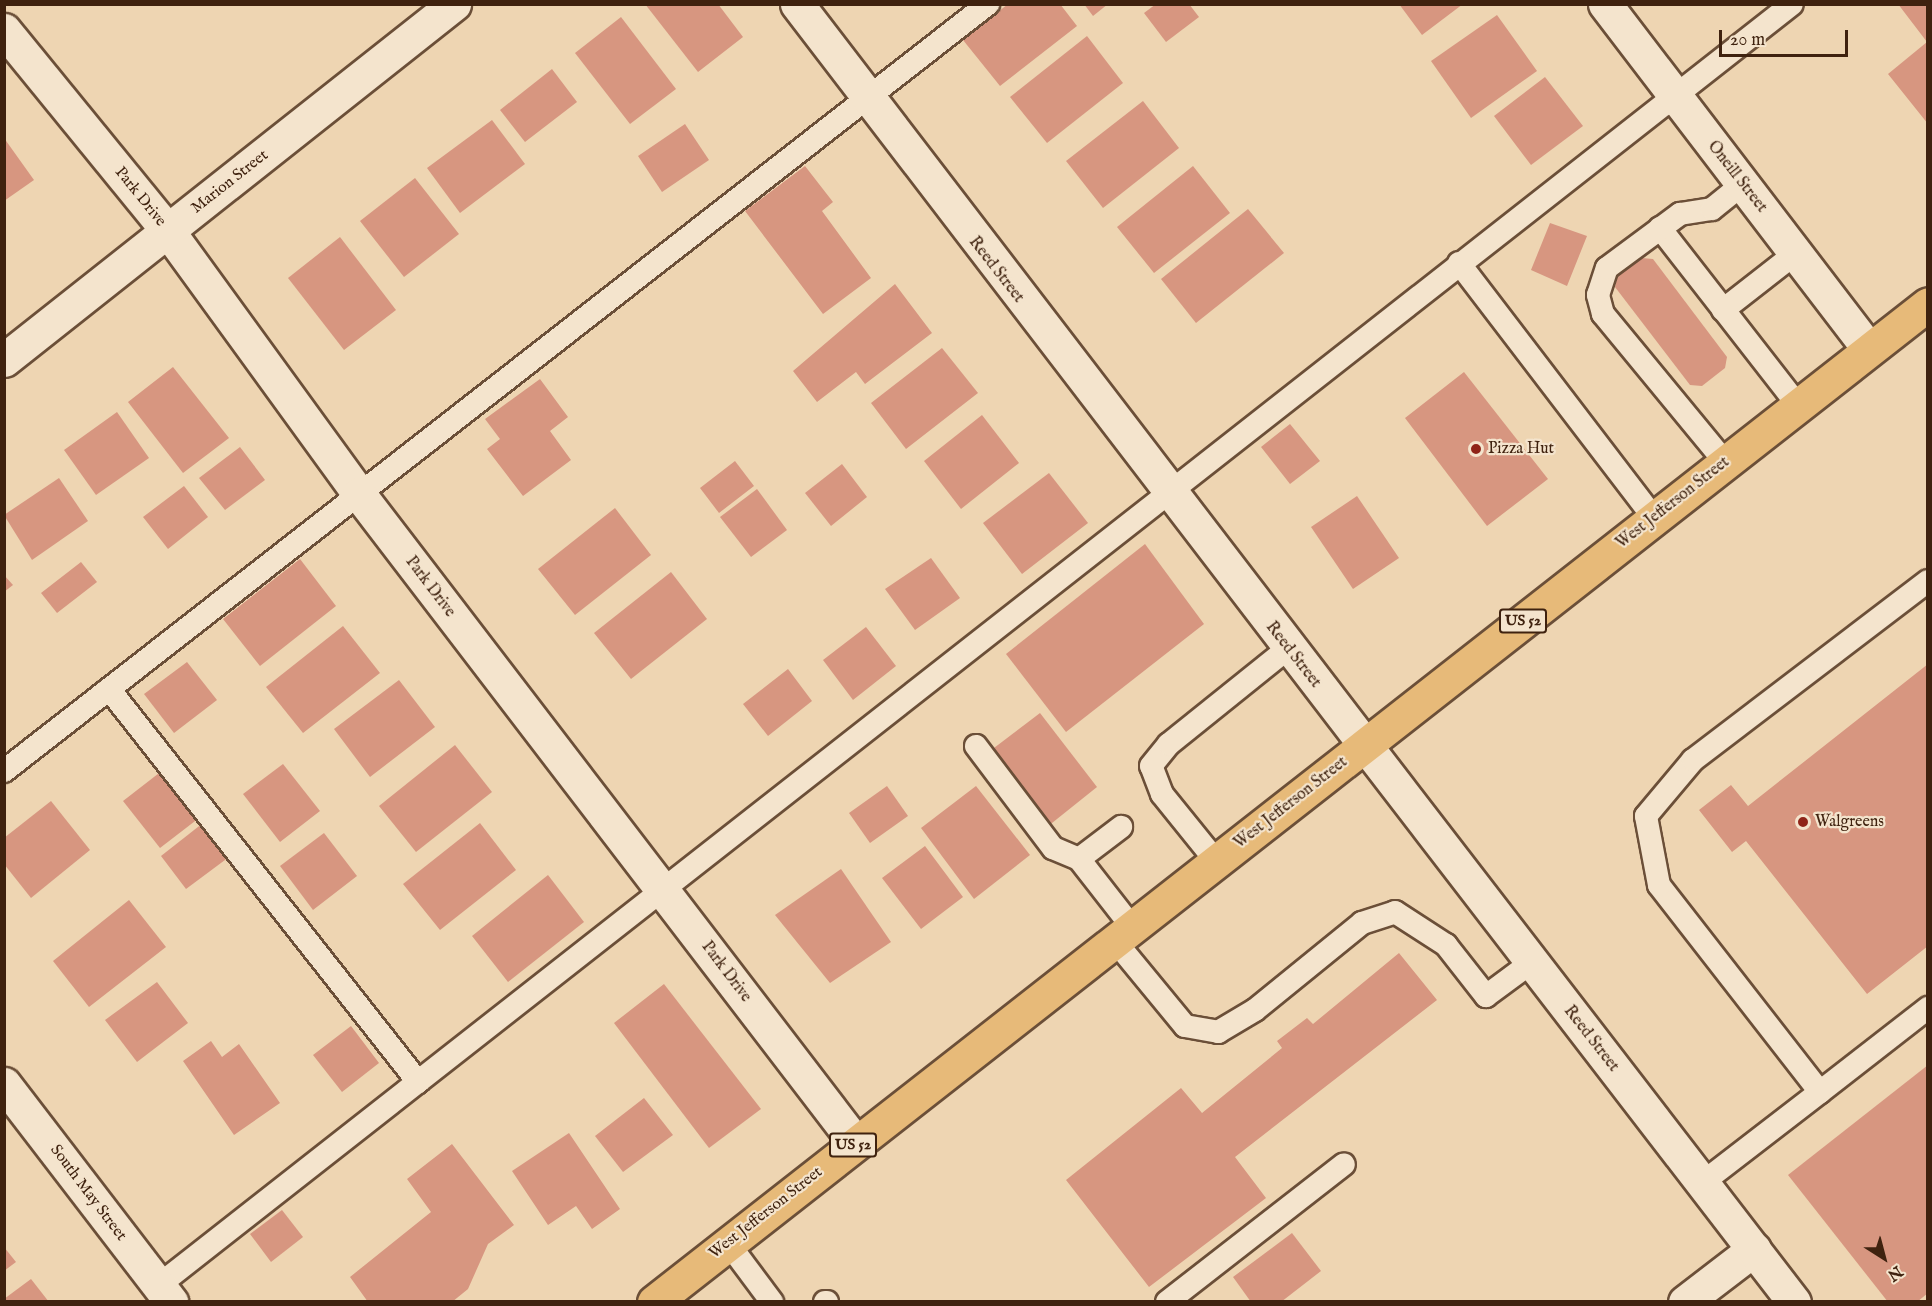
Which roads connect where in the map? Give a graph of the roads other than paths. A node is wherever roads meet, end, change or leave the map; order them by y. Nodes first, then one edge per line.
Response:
1 (454, 4) edge
2 (797, 4) edge
3 (988, 4) edge
4 (1605, 4) edge
5 (1792, 4) edge
6 (4, 30) edge
7 (1676, 96) junction
8 (866, 100) junction
9 (1743, 184) junction
10 (1660, 228) junction
11 (168, 231) junction
12 (1796, 253) junction
13 (1459, 263) junction
14 (1928, 304) edge
15 (1724, 310) junction
16 (1869, 349) junction
17 (4, 360) edge
18 (1798, 405) junction
19 (1725, 462) junction
20 (1166, 491) junction
21 (358, 494) junction
22 (1654, 518) junction
23 (1928, 581) edge
24 (1287, 649) junction
25 (109, 689) junction
26 (1365, 745) junction
27 (976, 746) dead end
28 (4, 771) edge
29 (1121, 827) dead end
30 (1079, 859) junction
31 (1216, 861) junction
32 (663, 890) junction
33 (1124, 934) junction
34 (1532, 962) junction
35 (1928, 1008) edge
36 (418, 1082) junction
37 (4, 1084) edge
38 (1820, 1092) junction
39 (856, 1143) junction
40 (1344, 1164) dead end
41 (1702, 1183) junction
42 (728, 1243) junction
43 (1754, 1249) junction
44 (165, 1293) edge
45 (654, 1302) edge
46 (772, 1302) edge
47 (1167, 1302) edge
48 (1685, 1302) edge
49 (1794, 1302) edge

1 - 11 street, Marion Street
2 - 8 street, Reed Street
3 - 8 lane
4 - 7 street, Oneill Street
5 - 7 lane
6 - 11 street, Park Drive
7 - 9 street, Oneill Street
7 - 13 lane
8 - 20 street, Reed Street
8 - 21 lane
9 - 10 lane
9 - 12 street, Oneill Street
10 - 15 lane
10 - 19 lane
11 - 17 street, Marion Street
11 - 21 street, Park Drive
12 - 15 lane
12 - 16 street, Oneill Street
13 - 20 lane
13 - 22 lane
14 - 16 main road, West Jefferson Street / US 52
15 - 18 lane
16 - 18 main road, West Jefferson Street / US 52
18 - 19 main road, West Jefferson Street / US 52
19 - 22 main road, West Jefferson Street / US 52
20 - 24 street, Reed Street
20 - 32 lane
21 - 25 lane
21 - 32 street, Park Drive
22 - 26 main road, West Jefferson Street / US 52
23 - 38 lane
24 - 26 street, Reed Street
24 - 31 lane
25 - 28 lane
25 - 36 lane
26 - 31 main road, West Jefferson Street / US 52
26 - 34 street, Reed Street
27 - 30 lane
29 - 30 lane
30 - 33 lane
31 - 33 main road, West Jefferson Street / US 52
32 - 36 lane
32 - 39 street, Park Drive
33 - 34 lane
33 - 39 main road, West Jefferson Street / US 52
34 - 41 street, Reed Street
35 - 38 lane
36 - 44 lane
37 - 44 street, South May Street
38 - 41 lane
39 - 42 main road, West Jefferson Street / US 52
40 - 47 lane
41 - 43 street, Reed Street
42 - 45 main road, West Jefferson Street / US 52
42 - 46 lane
43 - 48 street
43 - 49 street, Reed Street

